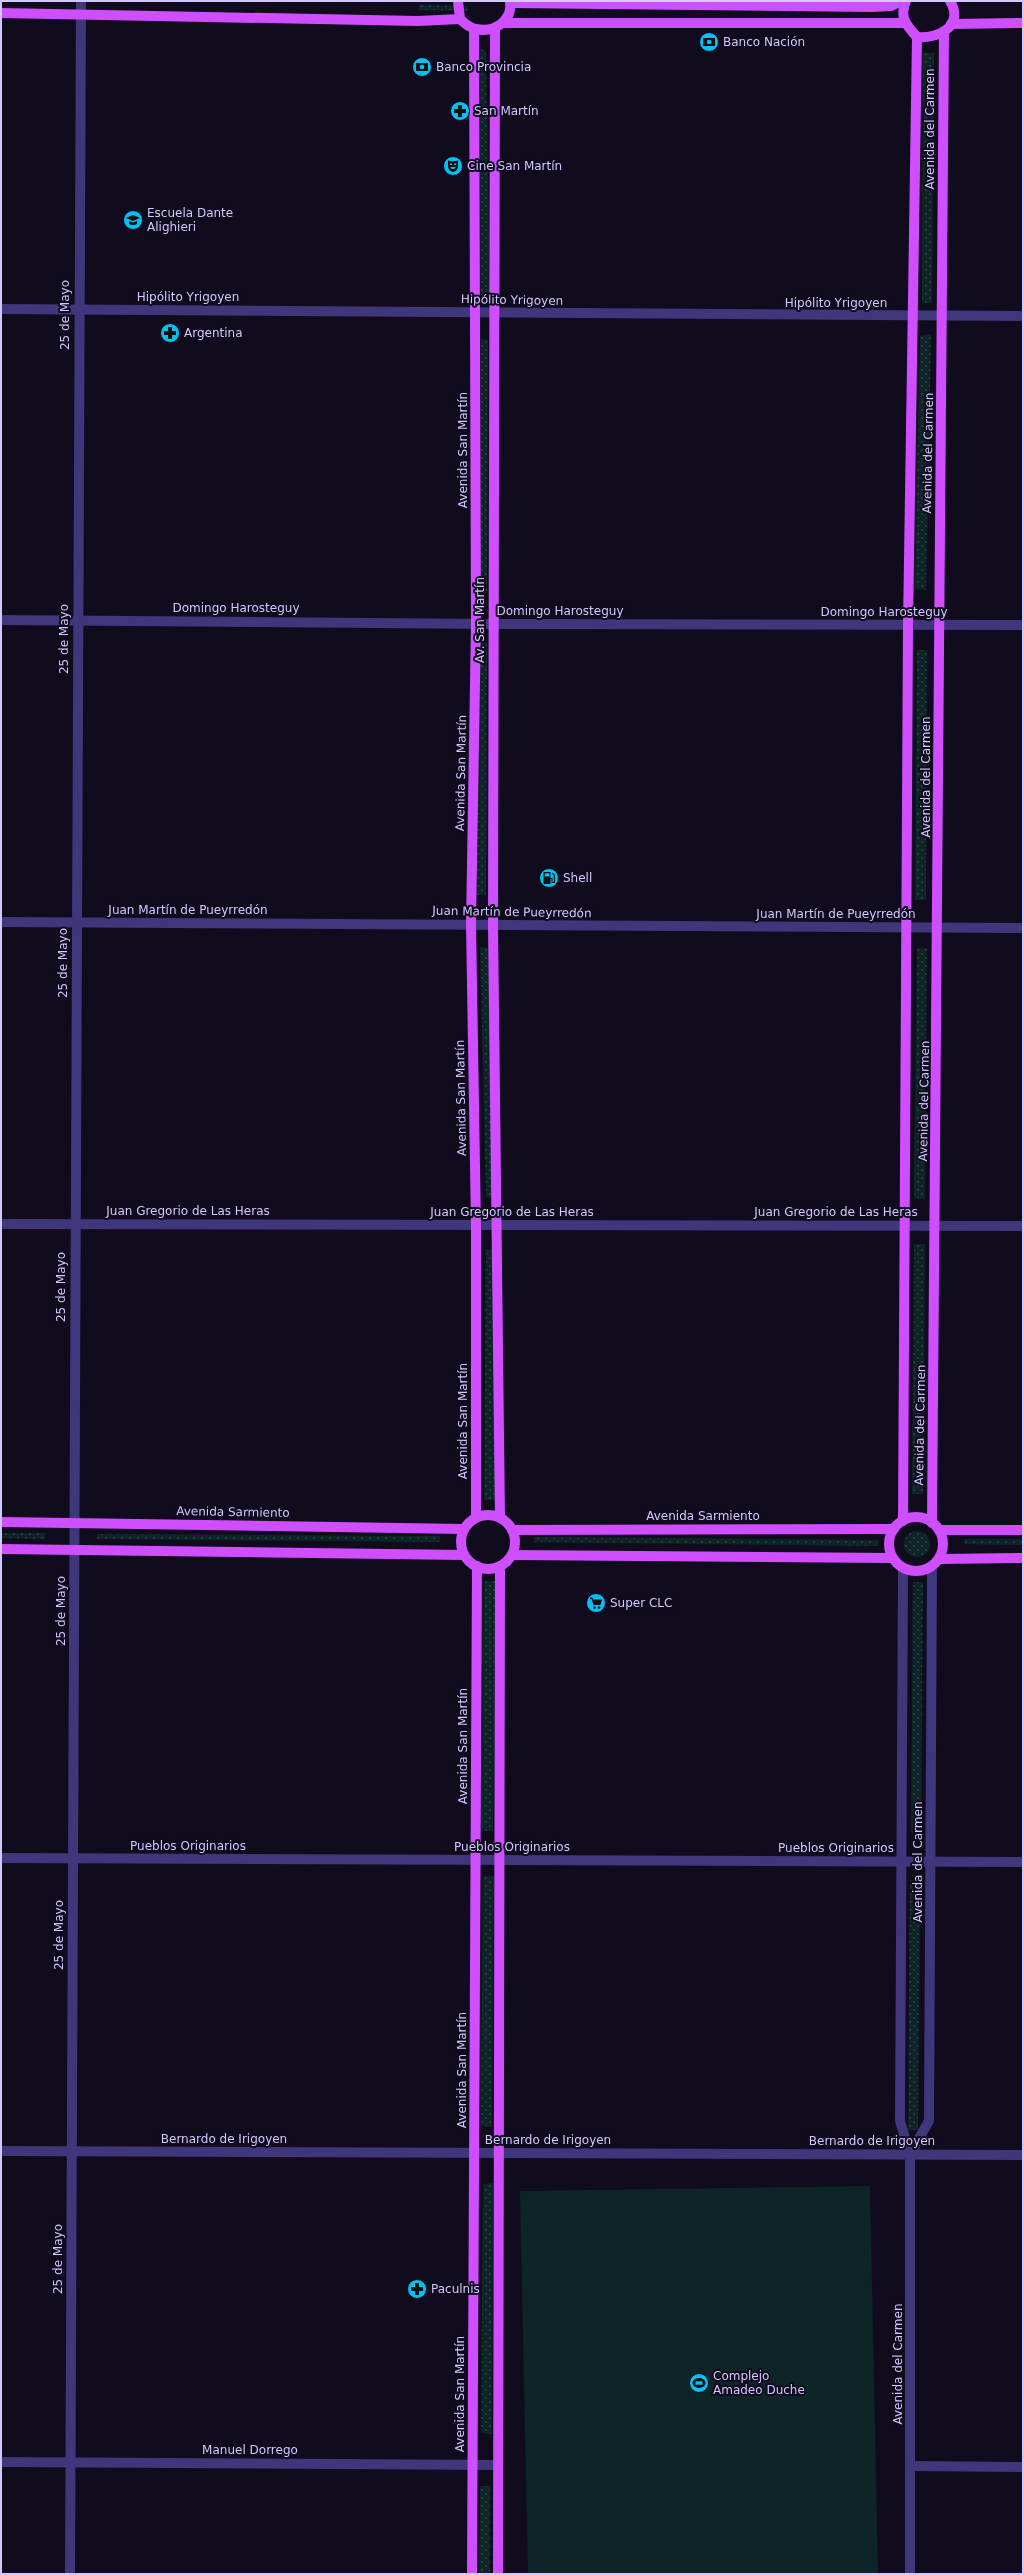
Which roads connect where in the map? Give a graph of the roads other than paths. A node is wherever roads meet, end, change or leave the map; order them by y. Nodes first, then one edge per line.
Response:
1 (81, 1) edge
2 (458, 1) edge
3 (902, 1) edge
4 (906, 1) edge
5 (950, 1) edge
6 (510, 2) edge
7 (1, 12) edge
8 (80, 13) junction
9 (460, 19) junction
10 (1023, 22) edge
11 (904, 23) junction
12 (499, 26) junction
13 (948, 28) junction
14 (474, 29) junction
15 (917, 37) junction
16 (1, 309) edge
17 (78, 309) junction
18 (476, 313) junction
19 (494, 314) junction
20 (1023, 316) edge
21 (913, 317) junction
22 (942, 317) junction
23 (1, 620) edge
24 (77, 620) junction
25 (476, 622) junction
26 (492, 624) junction
27 (908, 625) junction
28 (939, 625) junction
29 (1023, 625) edge
30 (1, 922) edge
31 (76, 923) junction
32 (471, 924) junction
33 (493, 926) junction
34 (907, 928) junction
35 (939, 928) junction
36 (1023, 928) edge
37 (1, 1224) edge
38 (74, 1224) junction
39 (498, 1225) junction
40 (905, 1225) junction
41 (936, 1225) junction
42 (476, 1226) junction
43 (1023, 1226) edge
44 (476, 1518) junction
45 (500, 1518) junction
46 (903, 1521) junction
47 (1, 1522) edge
48 (74, 1522) junction
49 (936, 1526) junction
50 (894, 1529) junction
51 (464, 1530) junction
52 (512, 1530) junction
53 (1023, 1530) edge
54 (1, 1549) edge
55 (74, 1549) junction
56 (464, 1555) junction
57 (512, 1555) junction
58 (893, 1558) junction
59 (1023, 1558) edge
60 (935, 1562) junction
61 (476, 1566) junction
62 (500, 1566) junction
63 (903, 1568) junction
64 (1, 1858) edge
65 (73, 1858) junction
66 (476, 1860) junction
67 (500, 1860) junction
68 (901, 1861) junction
69 (931, 1861) junction
70 (1023, 1862) edge
71 (1, 2151) edge
72 (71, 2151) junction
73 (474, 2152) junction
74 (499, 2152) junction
75 (910, 2154) junction
76 (1023, 2155) edge
77 (1, 2462) edge
78 (70, 2462) junction
79 (473, 2464) junction
80 (498, 2465) junction
81 (911, 2466) junction
82 (1023, 2467) edge
83 (70, 2574) edge
84 (472, 2574) edge
85 (498, 2574) edge
86 (910, 2574) edge

1 - 8 street, 25 de Mayo
2 - 9 main road
3 - 6 main road
4 - 11 main road
5 - 13 main road, Avenida del Carmen
6 - 12 main road
7 - 8 main road
8 - 9 main road
8 - 17 street, 25 de Mayo
9 - 14 main road
10 - 13 main road
11 - 12 main road
11 - 15 main road
12 - 14 main road
12 - 19 main road
13 - 15 main road
13 - 22 main road, Avenida del Carmen
14 - 18 main road, Avenida San Martín
15 - 21 main road, Avenida del Carmen
16 - 17 street, Hipólito Yrigoyen
17 - 18 street, Hipólito Yrigoyen
17 - 24 street, 25 de Mayo
18 - 19 street, Hipólito Yrigoyen
18 - 25 main road, Avenida San Martín
19 - 21 street, Hipólito Yrigoyen
19 - 26 main road, Av. San Martín
20 - 22 street, Hipólito Yrigoyen
21 - 22 street, Hipólito Yrigoyen
21 - 27 main road, Avenida del Carmen
22 - 28 main road, Avenida del Carmen
23 - 24 street, Domingo Harosteguy
24 - 25 street, Domingo Harosteguy
24 - 31 street, 25 de Mayo
25 - 26 street, Domingo Harosteguy
25 - 32 main road, Avenida San Martín
26 - 27 street, Domingo Harosteguy
26 - 33 main road, Av. San Martín
27 - 28 street, Domingo Harosteguy
27 - 34 main road, Avenida del Carmen
28 - 29 street, Domingo Harosteguy
28 - 35 main road, Avenida del Carmen
30 - 31 street, Juan Martín de Pueyrredón
31 - 32 street, Juan Martín de Pueyrredón
31 - 38 street, 25 de Mayo
32 - 33 street, Juan Martín de Pueyrredón
32 - 42 main road, Avenida San Martín
33 - 34 street, Juan Martín de Pueyrredón
33 - 39 main road
34 - 35 street, Juan Martín de Pueyrredón
34 - 40 main road, Avenida del Carmen
35 - 36 street, Juan Martín de Pueyrredón
35 - 41 main road, Avenida del Carmen
37 - 38 street, Juan Gregorio de Las Heras
38 - 42 street, Juan Gregorio de Las Heras
38 - 48 street, 25 de Mayo
39 - 40 street, Juan Gregorio de Las Heras
39 - 42 street, Juan Gregorio de Las Heras
39 - 45 main road
40 - 41 street, Juan Gregorio de Las Heras
40 - 46 main road, Avenida del Carmen
41 - 43 street, Juan Gregorio de Las Heras
41 - 49 main road, Avenida del Carmen
42 - 44 main road, Avenida San Martín
44 - 45 main road
44 - 51 main road
45 - 52 main road
46 - 49 main road
46 - 50 main road
47 - 48 main road, Avenida Sarmiento
48 - 51 main road, Avenida Sarmiento
48 - 55 street, 25 de Mayo
49 - 53 main road
49 - 60 main road
50 - 52 main road, Avenida Sarmiento
50 - 58 main road
51 - 56 main road
52 - 57 main road
54 - 55 main road
55 - 56 main road
55 - 65 street, 25 de Mayo
56 - 61 main road
57 - 58 main road
57 - 62 main road
58 - 63 main road
59 - 60 main road
60 - 63 main road
60 - 69 street, Avenida del Carmen
61 - 62 main road
61 - 66 main road, Avenida San Martín
62 - 67 main road
63 - 68 street, Avenida del Carmen
64 - 65 street, Pueblos Originarios
65 - 66 street, Pueblos Originarios
65 - 72 street, 25 de Mayo
66 - 67 street, Pueblos Originarios
66 - 73 main road, Avenida San Martín
67 - 68 street, Pueblos Originarios
67 - 74 main road
68 - 69 street, Pueblos Originarios
68 - 75 street, Avenida del Carmen
69 - 70 street, Pueblos Originarios
69 - 75 street, Avenida del Carmen
71 - 72 street, Bernardo de Irigoyen
72 - 73 street, Bernardo de Irigoyen
72 - 78 street, 25 de Mayo
73 - 74 street, Bernardo de Irigoyen
73 - 79 main road, Avenida San Martín
74 - 75 street, Bernardo de Irigoyen
74 - 80 main road
75 - 76 street, Bernardo de Irigoyen
75 - 81 street, Avenida del Carmen
77 - 78 street, Manuel Dorrego
78 - 79 street, Manuel Dorrego
78 - 83 street, 25 de Mayo
79 - 80 street, Manuel Dorrego
79 - 84 main road, Avenida San Martín
80 - 85 main road
81 - 82 street
81 - 86 street, Avenida del Carmen

